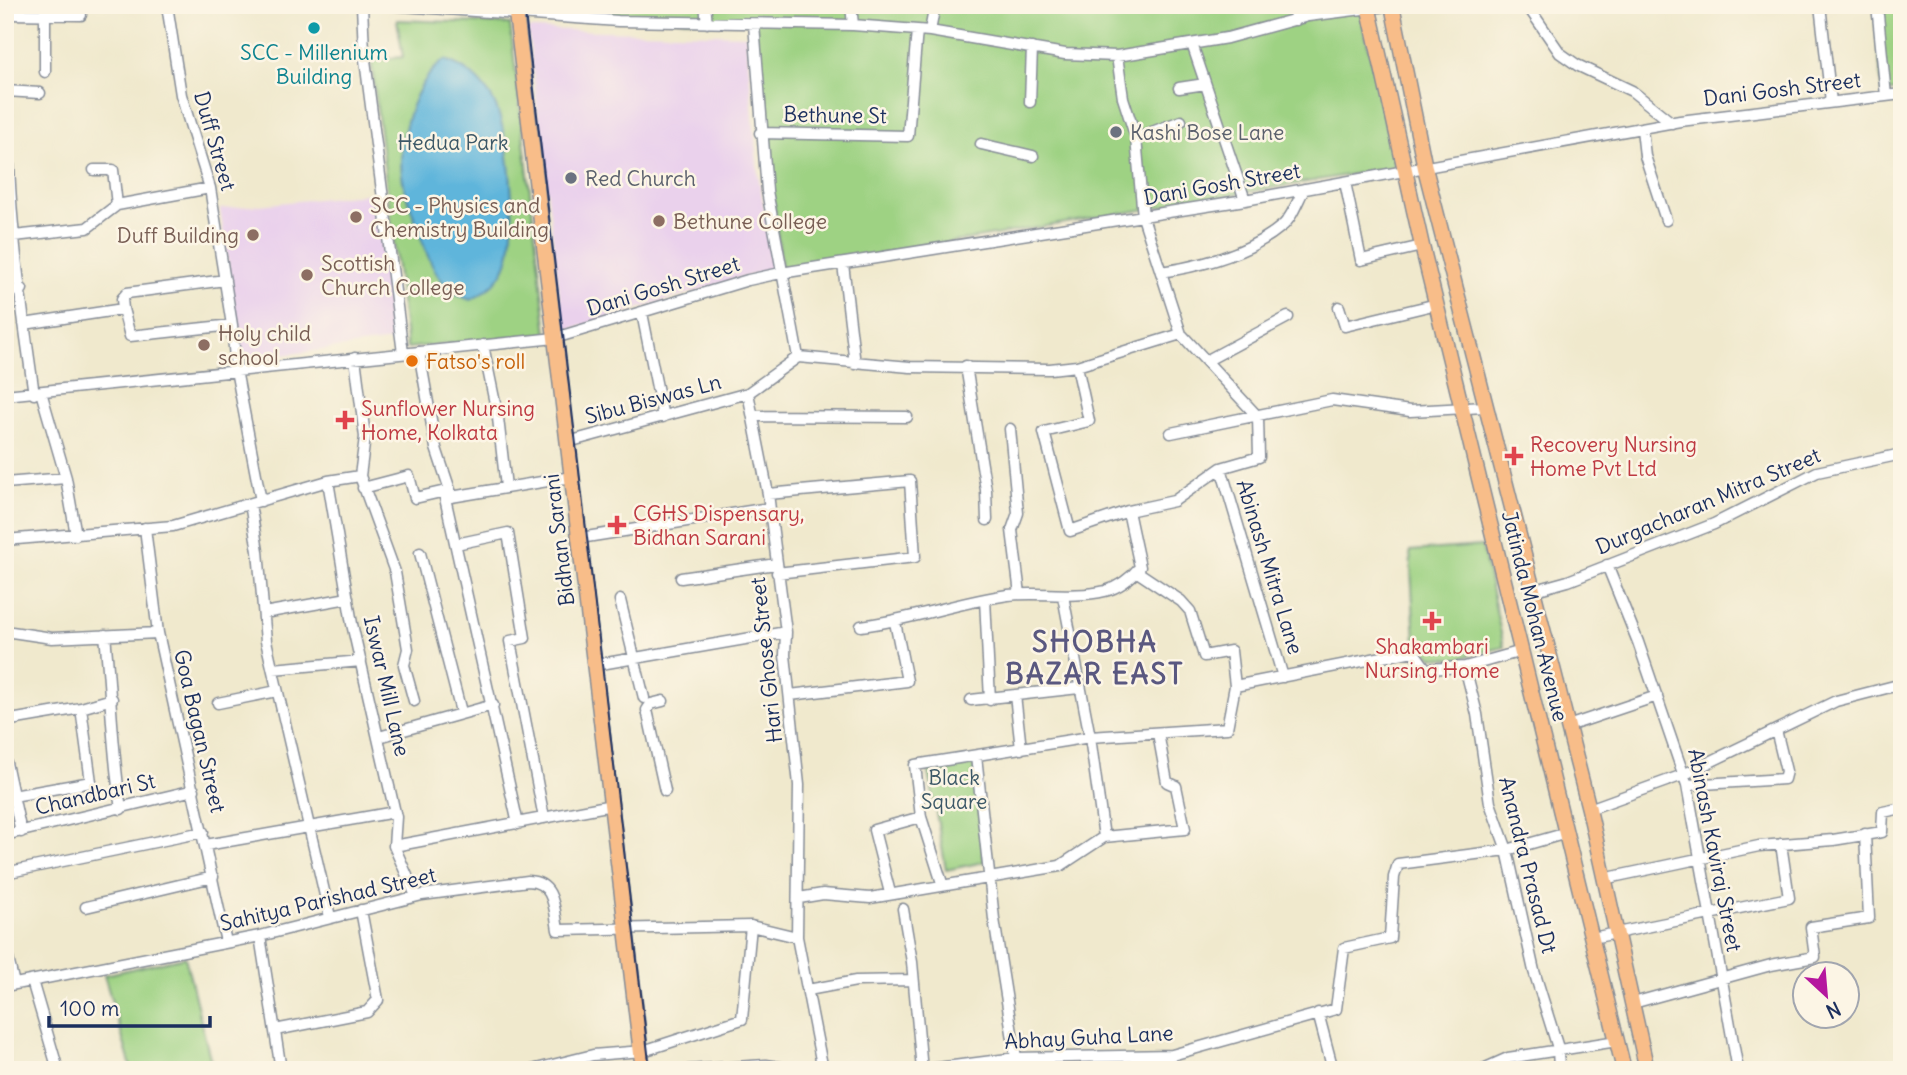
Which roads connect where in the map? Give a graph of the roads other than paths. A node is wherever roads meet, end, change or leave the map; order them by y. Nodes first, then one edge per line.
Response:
1 (167, 5) edge
2 (362, 5) edge
3 (387, 5) edge
4 (705, 5) edge
5 (851, 5) edge
6 (935, 5) edge
7 (1292, 5) edge
8 (1392, 5) edge
9 (1527, 5) edge
10 (1820, 5) edge
11 (1877, 5) edge
12 (1368, 7) edge
13 (45, 10) edge
14 (515, 10) edge
15 (8, 14) dead end
16 (81, 15) dead end
17 (1296, 20) junction
18 (708, 23) junction
19 (754, 24) junction
20 (853, 25) junction
21 (917, 30) junction
22 (930, 31) junction
23 (1192, 44) junction
24 (1032, 48) junction
25 (1117, 56) junction
26 (45, 72) dead end
27 (1205, 83) junction
28 (1179, 88) dead end
29 (5, 91) edge
30 (40, 93) dead end
31 (1902, 94) edge
32 (1886, 96) junction
33 (1030, 102) dead end
34 (1831, 102) junction
35 (1181, 121) dead end
36 (1672, 123) junction
37 (1642, 129) junction
38 (760, 132) junction
39 (1136, 138) junction
40 (981, 144) dead end
41 (1033, 156) dead end
42 (5, 165) edge
43 (1425, 168) junction
44 (94, 170) dead end
45 (1404, 172) junction
46 (1345, 182) junction
47 (210, 188) junction
48 (1304, 189) junction
49 (1245, 200) junction
50 (117, 205) junction
51 (1143, 217) junction
52 (1666, 220) dead end
53 (8, 237) edge
54 (1422, 246) junction
55 (843, 264) junction
56 (1161, 272) junction
57 (781, 274) junction
58 (225, 280) junction
59 (22, 289) junction
60 (5, 293) edge
61 (1437, 304) junction
62 (1339, 307) dead end
63 (123, 309) junction
64 (642, 313) junction
65 (1288, 317) dead end
66 (24, 324) junction
67 (232, 325) junction
68 (1181, 334) junction
69 (555, 338) junction
70 (483, 345) junction
71 (419, 352) junction
72 (403, 353) junction
73 (798, 357) junction
74 (355, 358) junction
75 (1206, 361) junction
76 (855, 364) junction
77 (966, 366) junction
78 (1077, 366) junction
79 (236, 370) junction
80 (38, 393) junction
81 (748, 393) junction
82 (5, 395) edge
83 (1485, 407) junction
84 (1462, 409) junction
85 (754, 416) junction
86 (663, 417) junction
87 (907, 417) dead end
88 (1258, 417) junction
89 (1010, 429) dead end
90 (1171, 433) dead end
91 (568, 442) junction
92 (1902, 454) edge
93 (1221, 468) junction
94 (360, 476) junction
95 (572, 477) junction
96 (66, 478) junction
97 (328, 481) junction
98 (5, 483) edge
99 (506, 487) junction
100 (362, 488) junction
101 (448, 494) junction
102 (768, 494) junction
103 (256, 503) junction
104 (769, 508) junction
105 (1129, 511) junction
106 (987, 520) dead end
107 (145, 528) junction
108 (76, 535) junction
109 (580, 538) junction
110 (5, 540) edge
111 (456, 544) junction
112 (420, 553) dead end
113 (1607, 565) junction
114 (777, 569) junction
115 (1136, 571) junction
116 (681, 578) dead end
117 (1532, 591) junction
118 (1020, 594) junction
119 (1063, 596) junction
120 (348, 598) junction
121 (985, 599) junction
122 (620, 600) dead end
123 (264, 613) junction
124 (895, 622) junction
125 (861, 626) dead end
126 (5, 631) edge
127 (786, 632) junction
128 (158, 633) junction
129 (105, 635) junction
130 (1522, 651) junction
131 (634, 658) junction
132 (361, 661) junction
133 (595, 665) junction
134 (1465, 667) junction
135 (273, 669) junction
136 (1283, 677) junction
137 (1902, 684) edge
138 (1236, 686) junction
139 (1079, 688) junction
140 (278, 691) junction
141 (790, 695) junction
142 (1015, 695) junction
143 (1657, 696) junction
144 (644, 698) dead end
145 (112, 699) junction
146 (971, 700) dead end
147 (990, 700) junction
148 (414, 701) dead end
149 (663, 702) dead end
150 (218, 703) dead end
151 (492, 705) junction
152 (81, 708) junction
153 (461, 712) junction
154 (5, 721) edge
155 (1568, 726) junction
156 (1776, 730) junction
157 (1158, 733) junction
158 (379, 737) junction
159 (1090, 737) junction
160 (1021, 749) junction
161 (976, 756) junction
162 (5, 758) edge
163 (7, 779) edge
164 (1685, 780) junction
165 (194, 790) junction
166 (665, 791) dead end
167 (13, 796) junction
168 (612, 806) junction
169 (1902, 808) edge
170 (121, 809) junction
171 (1589, 809) junction
172 (395, 812) junction
173 (921, 817) junction
174 (544, 818) junction
175 (518, 824) junction
176 (309, 828) junction
177 (22, 832) junction
178 (203, 832) junction
179 (1567, 833) junction
180 (1865, 834) junction
181 (5, 835) edge
182 (1104, 837) junction
183 (1781, 844) junction
184 (206, 845) junction
185 (394, 846) junction
186 (1507, 850) junction
187 (1700, 857) junction
188 (5, 873) edge
189 (990, 876) junction
190 (213, 877) junction
191 (1604, 879) junction
192 (942, 883) junction
193 (890, 893) junction
194 (416, 897) junction
195 (799, 898) junction
196 (86, 907) dead end
197 (903, 909) dead end
198 (361, 910) junction
199 (1707, 912) junction
200 (330, 917) junction
201 (751, 926) junction
202 (628, 930) junction
203 (1616, 932) junction
204 (260, 936) junction
205 (797, 937) junction
206 (1592, 937) junction
207 (226, 942) junction
208 (5, 946) edge
209 (1721, 979) junction
210 (913, 980) junction
211 (32, 981) junction
212 (10, 985) edge
213 (808, 990) junction
214 (1633, 1003) junction
215 (1318, 1013) junction
216 (275, 1030) junction
217 (1617, 1041) junction
218 (1558, 1048) junction
219 (643, 1051) junction
220 (1059, 1057) junction
221 (1016, 1058) junction
222 (58, 1070) edge
223 (281, 1070) edge
224 (532, 1070) edge
225 (643, 1070) edge
226 (688, 1070) edge
227 (798, 1070) edge
228 (822, 1070) edge
229 (922, 1070) edge
230 (1057, 1070) edge
231 (1333, 1070) edge
232 (1481, 1070) edge
233 (1559, 1070) edge
234 (1624, 1070) edge
235 (1647, 1070) edge
236 (1738, 1070) edge

1 - 47 street, Duff Street
2 - 72 street
3 - 14 street
4 - 18 street
5 - 20 street
6 - 22 street
7 - 17 street
8 - 12 street
8 - 43 main road
9 - 36 street
10 - 34 street
11 - 32 street
12 - 17 street
12 - 45 main road, Jatinda Mohan Avenue
13 - 15 street
13 - 16 street
13 - 26 street
14 - 18 street
14 - 69 main road, Bidhan Sarani
17 - 23 street
18 - 19 street
19 - 20 street
19 - 38 street
20 - 21 street
21 - 22 street
21 - 38 street, Bethune St
22 - 24 street
23 - 25 street
23 - 27 street
24 - 25 street
24 - 33 street
25 - 39 street
27 - 28 street
27 - 49 street
29 - 30 street
31 - 32 street, Dani Gosh Street
32 - 34 street, Dani Gosh Street
34 - 36 street, Dani Gosh Street
35 - 39 street
36 - 37 street, Dani Gosh Street
37 - 43 street, Dani Gosh Street
37 - 52 street
38 - 57 street
39 - 51 street
40 - 41 street
42 - 53 street
43 - 45 street, Dani Gosh Street
43 - 83 main road
44 - 50 street
45 - 46 street, Dani Gosh Street
45 - 54 main road, Jatinda Mohan Avenue
46 - 48 street, Dani Gosh Street
46 - 54 street
47 - 50 street
47 - 58 street, Duff Street
48 - 49 street, Dani Gosh Street
48 - 56 street
49 - 51 street, Dani Gosh Street
50 - 53 street
51 - 55 street, Dani Gosh Street
51 - 56 street
53 - 59 street
54 - 61 main road, Jatinda Mohan Avenue
55 - 57 street, Dani Gosh Street
55 - 76 street
56 - 68 street
57 - 64 street, Dani Gosh Street
57 - 73 street
58 - 63 street
58 - 67 street, Duff Street
59 - 60 street
59 - 66 street
61 - 62 street
61 - 84 main road, Jatinda Mohan Avenue
63 - 66 street
63 - 67 street
64 - 69 street, Dani Gosh Street
64 - 86 street
65 - 75 street
66 - 80 street
67 - 79 street, Duff Street
68 - 75 street
68 - 78 street
69 - 70 street, Dani Gosh Street
69 - 91 main road, Bidhan Sarani
70 - 71 street, Dani Gosh Street
70 - 99 street
71 - 72 street, Dani Gosh Street
71 - 101 street
72 - 74 street, Dani Gosh Street
73 - 76 street
73 - 81 street
74 - 79 street, Dani Gosh Street
74 - 94 street
75 - 88 street
76 - 77 street
77 - 78 street
77 - 106 street
78 - 105 street
79 - 80 street, Dani Gosh Street
79 - 103 street, Duff Street
80 - 82 street, Dani Gosh Street
80 - 96 street
81 - 85 street, Hari Ghose Street
81 - 86 street, Sibu Biswas Ln
83 - 84 street
83 - 117 main road
84 - 88 street
84 - 130 main road, Jatinda Mohan Avenue
85 - 87 street
85 - 102 street, Hari Ghose Street
86 - 91 street, Sibu Biswas Ln
88 - 90 street
88 - 93 street
89 - 118 street
91 - 95 main road, Bidhan Sarani
92 - 113 street, Durgacharan Mitra Street
93 - 105 street
93 - 136 street, Abinash Mitra Lane
94 - 97 street
94 - 100 street
95 - 99 street
95 - 109 main road, Bidhan Sarani
96 - 98 street
96 - 108 street
97 - 103 street
97 - 120 street, Iswar Mill Lane
99 - 101 street
100 - 101 street
100 - 148 street
101 - 111 street
102 - 104 street, Hari Ghose Street
102 - 114 street
103 - 107 street
103 - 123 street, Duff Street
104 - 109 street
104 - 114 street, Hari Ghose Street
105 - 115 street
107 - 108 street
107 - 128 street, Goa Bagan Street
108 - 110 street
109 - 133 main road, Bidhan Sarani
111 - 151 street
111 - 174 street
112 - 153 street
113 - 117 street, Durgacharan Mitra Street
113 - 143 street, Abinash Kaviraj Street
114 - 116 street
114 - 127 street, Hari Ghose Street
115 - 119 street
115 - 138 street
117 - 155 main road
118 - 119 street
118 - 121 street
119 - 139 street
120 - 123 street
120 - 132 street, Iswar Mill Lane
121 - 124 street
121 - 147 street
122 - 131 street
123 - 135 street, Duff Street
124 - 125 street
124 - 141 street
126 - 129 street
127 - 131 street
127 - 141 street, Hari Ghose Street
128 - 129 street
128 - 165 street, Goa Bagan Street
129 - 145 street
130 - 134 street
130 - 179 main road, Jatinda Mohan Avenue
131 - 133 street
131 - 144 street
132 - 135 street
132 - 158 street, Iswar Mill Lane
133 - 168 main road, Bidhan Sarani
134 - 136 street
134 - 186 street, Anandra Prasad Dt
135 - 140 street, Duff Street
136 - 138 street
137 - 156 street
138 - 157 street
139 - 142 street
139 - 159 street
140 - 150 street
140 - 176 street, Duff Street
141 - 195 street, Hari Ghose Street
142 - 147 street
142 - 160 street
143 - 155 street
143 - 164 street, Abinash Kaviraj Street
145 - 152 street
145 - 170 street
146 - 147 street
149 - 166 street
151 - 153 street
151 - 175 street
152 - 154 street
152 - 167 street
153 - 158 street
155 - 171 main road
156 - 164 street
156 - 164 street
157 - 159 street
157 - 182 street
158 - 172 street, Iswar Mill Lane
159 - 160 street
159 - 182 street
160 - 161 street
161 - 173 street
161 - 189 street
162 - 163 street
163 - 167 street
164 - 171 street
164 - 187 street, Abinash Kaviraj Street
165 - 170 street, Chandbari St
165 - 178 street, Goa Bagan Street
167 - 177 street
168 - 174 street
168 - 202 main road, Bidhan Sarani
169 - 180 street
170 - 177 street, Chandbari St
171 - 191 main road
172 - 176 street
172 - 185 street, Iswar Mill Lane
173 - 192 street
173 - 193 street
174 - 175 street
175 - 185 street
176 - 184 street
176 - 200 street, Duff Street
177 - 181 street, Chandbari St
178 - 184 street, Goa Bagan Street
178 - 188 street
179 - 186 street
179 - 206 main road, Jatinda Mohan Avenue
180 - 183 street
180 - 209 street
182 - 189 street
183 - 187 street
183 - 199 street
184 - 190 street, Goa Bagan Street
185 - 194 street, Iswar Mill Lane
186 - 215 street, Abhay Guha Lane
186 - 218 street, Anandra Prasad Dt
187 - 191 street
187 - 199 street, Abinash Kaviraj Street
189 - 192 street
189 - 221 street
190 - 196 street
190 - 207 street, Goa Bagan Street
191 - 203 main road
192 - 193 street
193 - 195 street
194 - 198 street, Sahitya Parishad Street
194 - 202 street, Sahitya Parishad Street
195 - 205 street, Hari Ghose Street
197 - 210 street
198 - 200 street, Sahitya Parishad Street
198 - 216 street
199 - 203 street
199 - 209 street, Abinash Kaviraj Street
200 - 204 street, Sahitya Parishad Street
201 - 202 street
201 - 205 street
201 - 219 street
202 - 219 main road, Bidhan Sarani
203 - 206 street
203 - 214 main road
204 - 207 street, Sahitya Parishad Street
204 - 216 street
205 - 213 street, Hari Ghose Street
206 - 217 main road, Jatinda Mohan Avenue
207 - 211 street, Sahitya Parishad Street
208 - 212 street
209 - 214 street
209 - 236 street, Abinash Kaviraj Street
210 - 213 street
210 - 229 street
211 - 212 street, Sahitya Parishad Street
211 - 222 street
213 - 228 street, Hari Ghose Street
214 - 235 main road
215 - 220 street, Abhay Guha Lane
215 - 231 street
216 - 223 street
217 - 218 street
217 - 234 main road, Jatinda Mohan Avenue
218 - 232 street
218 - 233 street, Anandra Prasad Dt
219 - 224 street
219 - 225 main road, Bidhan Sarani
220 - 221 street, Abhay Guha Lane
220 - 230 street
221 - 229 street, Abhay Guha Lane
226 - 227 street

